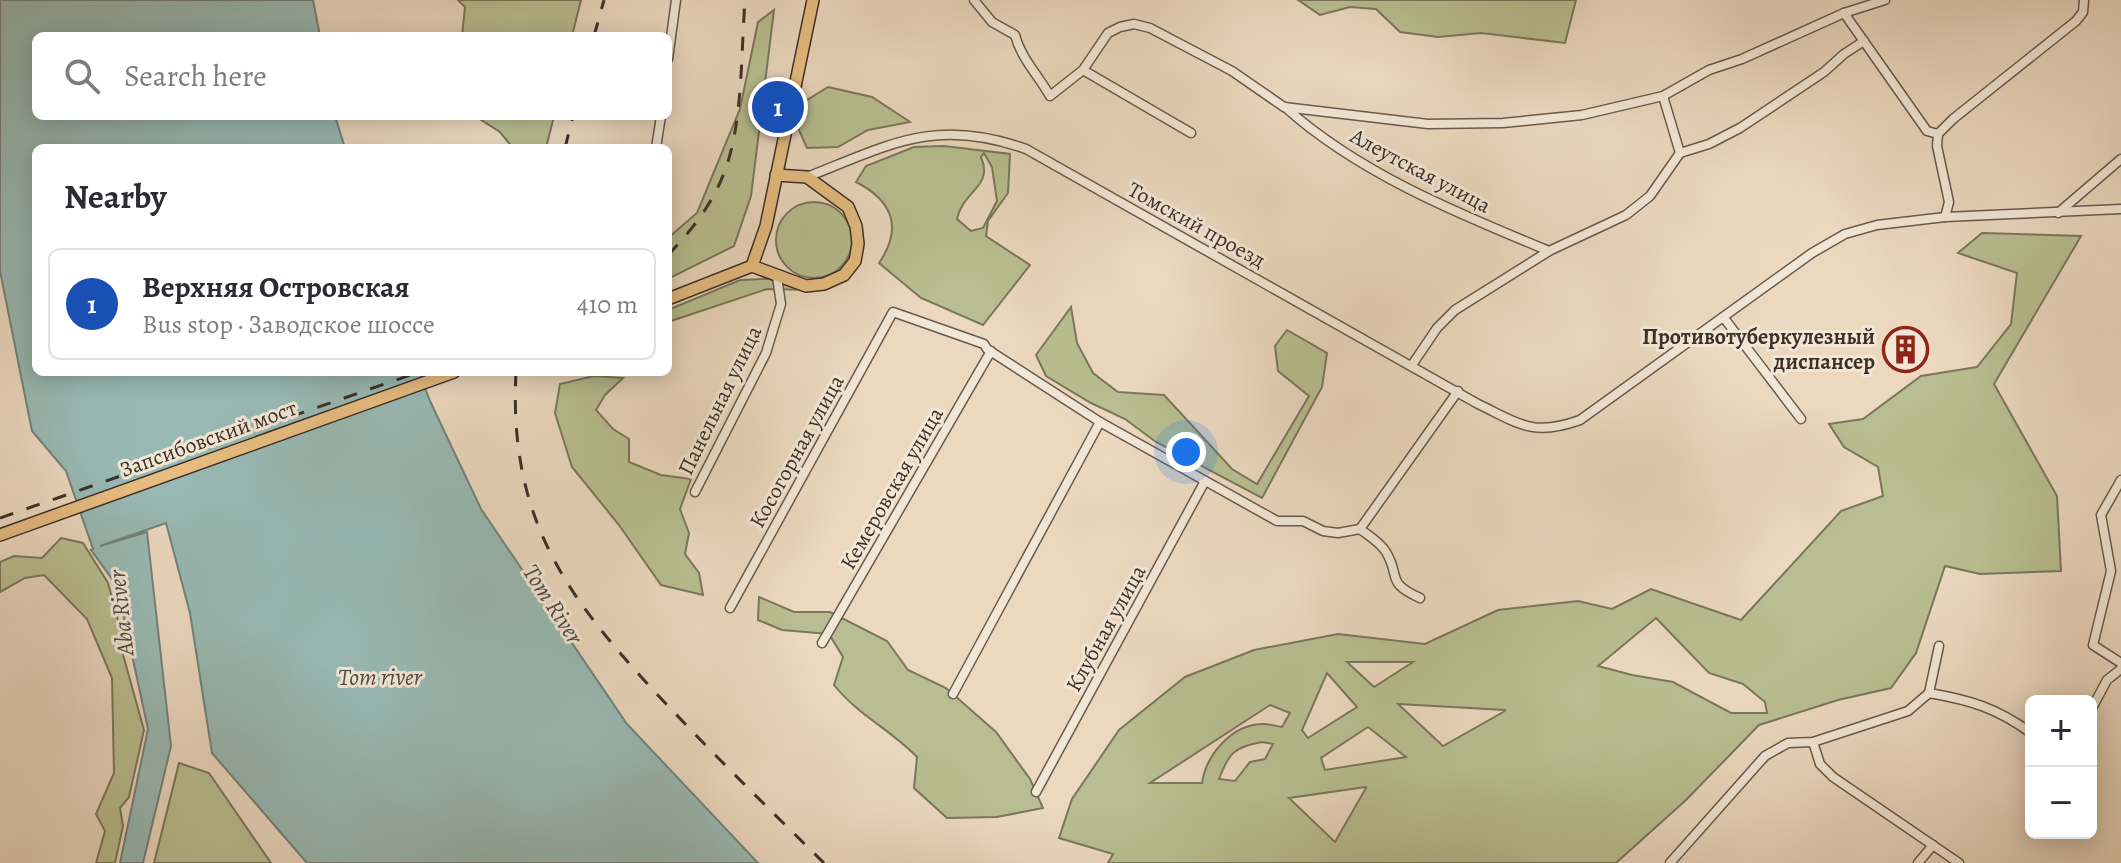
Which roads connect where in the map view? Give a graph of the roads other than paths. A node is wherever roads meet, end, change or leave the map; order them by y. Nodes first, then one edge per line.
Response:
1 (676, 0) edge
2 (813, 0) edge
3 (974, 0) edge
4 (1885, 0) edge
5 (2084, 0) edge
6 (1844, 13) junction
7 (672, 32) edge
8 (1864, 41) junction
9 (1083, 70) junction
10 (1663, 96) junction
11 (1284, 107) junction
12 (660, 120) edge
13 (1191, 133) dead end
14 (1938, 134) junction
15 (657, 144) edge
16 (1680, 153) junction
17 (2121, 159) edge
18 (776, 175) junction
19 (807, 177) junction
20 (2121, 209) edge
21 (2058, 213) junction
22 (1945, 217) junction
23 (1549, 251) junction
24 (752, 266) junction
25 (777, 277) junction
26 (672, 297) edge
27 (1724, 318) junction
28 (989, 350) junction
29 (1412, 365) junction
30 (443, 376) edge
31 (1458, 391) junction
32 (1801, 419) dead end
33 (1100, 422) junction
34 (2121, 480) edge
35 (1205, 481) junction
36 (695, 492) dead end
37 (1360, 529) junction
38 (0, 535) edge
39 (1420, 598) dead end
40 (730, 608) dead end
41 (822, 643) dead end
42 (1939, 646) dead end
43 (2121, 666) edge
44 (1929, 693) junction
45 (953, 694) dead end
46 (2097, 699) edge
47 (2025, 729) edge
48 (1813, 742) junction
49 (1036, 792) dead end
50 (1933, 845) junction
51 (1670, 863) edge
52 (1918, 863) edge
53 (1959, 863) edge

1 - 7 street
2 - 18 main road
3 - 9 street, Алеутская улица
4 - 6 street
5 - 14 street
6 - 8 street
6 - 10 street
8 - 14 street
8 - 16 street
9 - 11 street, Алеутская улица
9 - 13 street
10 - 11 street
10 - 16 street
11 - 23 street, Алеутская улица
12 - 15 street
14 - 22 street
16 - 23 street
17 - 21 street
18 - 19 main road
18 - 24 main road
19 - 25 main road
19 - 29 street, Томский проезд
20 - 21 street
21 - 22 street
22 - 27 street
23 - 29 street
24 - 25 main road
24 - 26 main road
25 - 36 street, Панельная улица
27 - 31 street, Томский проезд
27 - 32 street
28 - 33 street
28 - 40 street, Косогорная улица
28 - 41 street, Кемеровская улица
29 - 31 street, Томский проезд
30 - 38 main road, Запсибовский мост
31 - 37 street
33 - 35 street
33 - 45 street
34 - 43 street
35 - 37 street
35 - 49 street, Клубная улица
37 - 39 street
42 - 44 street
43 - 46 street
44 - 47 street
44 - 48 street
48 - 50 street
48 - 51 street
50 - 52 street
50 - 53 street

